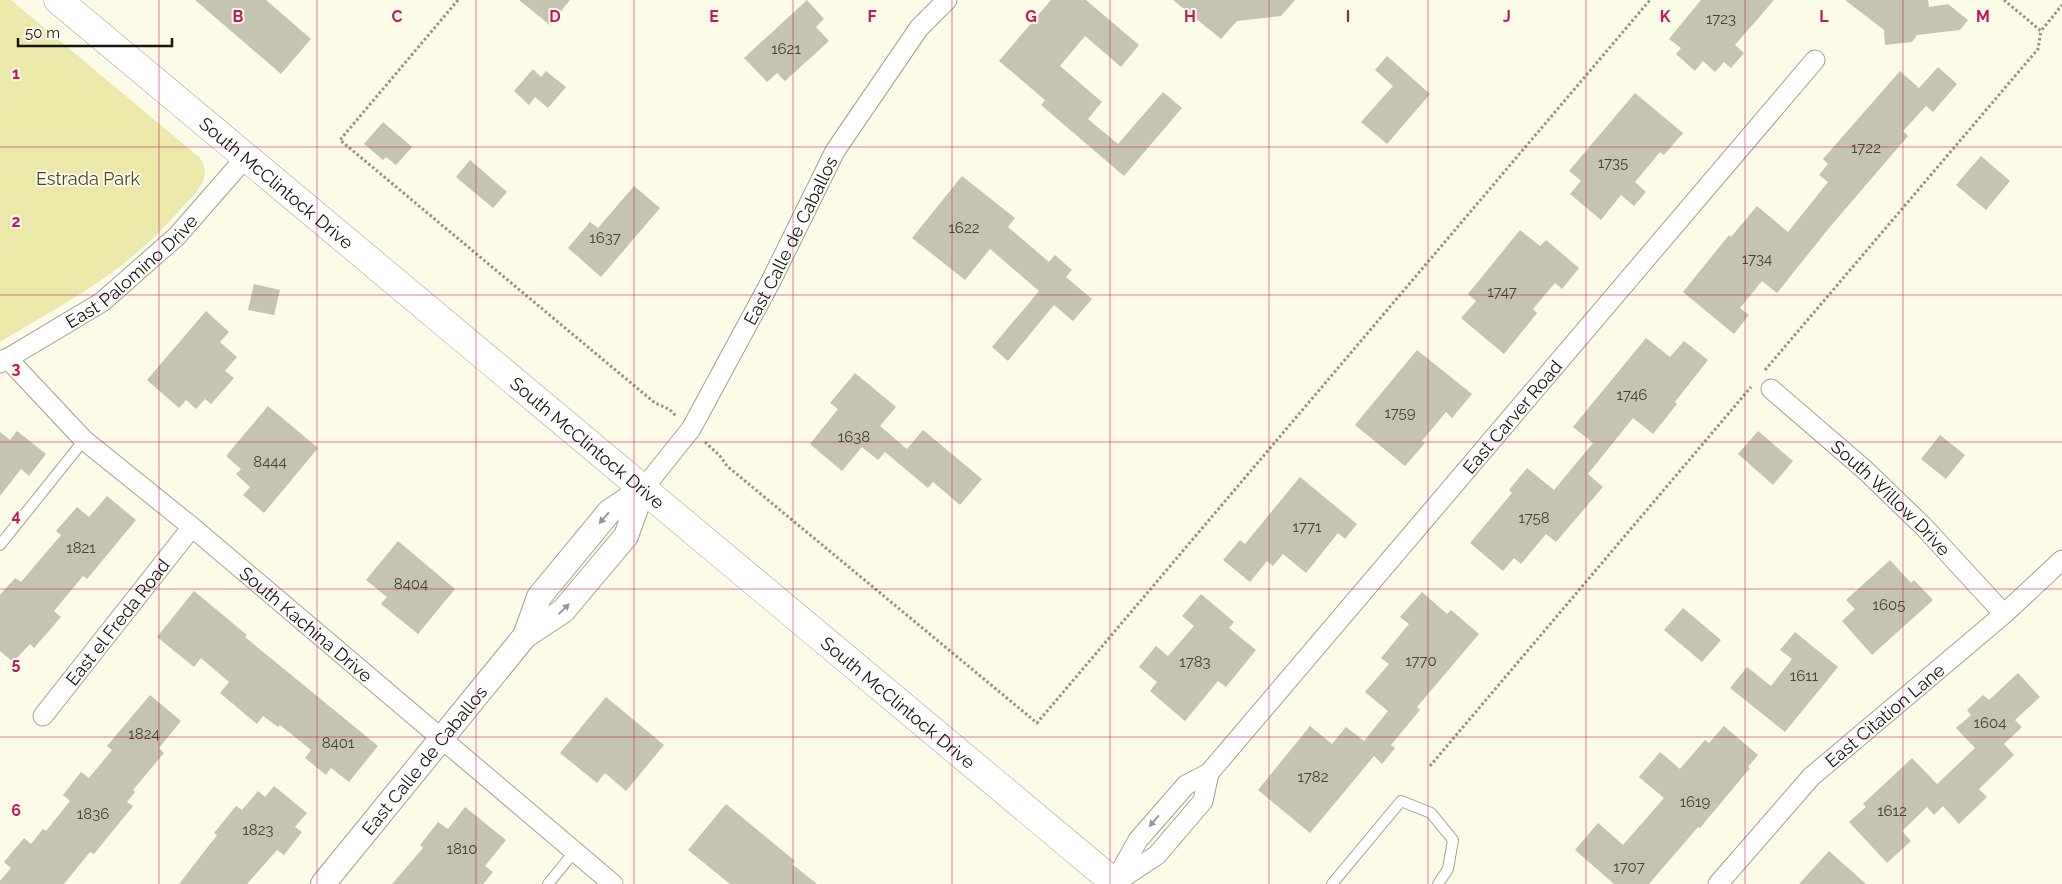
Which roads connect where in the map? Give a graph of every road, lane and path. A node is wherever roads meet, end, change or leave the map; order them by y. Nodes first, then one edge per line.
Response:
1 (58, 0) edge
2 (458, 0) edge
3 (948, 0) edge
4 (1650, 0) edge
5 (2004, 0) edge
6 (2062, 5) edge
7 (2041, 30) junction
8 (1815, 60) dead end
9 (246, 157) junction
10 (4, 361) edge
11 (1765, 383) joint
12 (1752, 386) dead end
13 (691, 429) junction
14 (84, 440) junction
15 (643, 489) junction
16 (192, 527) junction
17 (0, 544) edge
18 (2062, 560) edge
19 (2004, 614) junction
20 (43, 716) dead end
21 (441, 738) junction
22 (1430, 766) dead end
23 (575, 852) junction
24 (1115, 883) edge
25 (323, 884) edge
26 (548, 884) edge
27 (613, 884) edge
28 (1332, 884) edge
29 (1438, 884) edge
30 (1718, 884) edge

1 - 9 main road, South McClintock Drive
2 - 13 path
3 - 13 street, East Calle de Caballos
4 - 13 path
5 - 7 path
6 - 7 path
7 - 11 path
8 - 24 street, East Carver Road
9 - 10 street, East Palomino Drive
9 - 15 main road, South McClintock Drive
10 - 14 street, South Kachina Drive
11 - 19 street, South Willow Drive
12 - 22 path
13 - 15 street, East Calle de Caballos
14 - 16 street, South Kachina Drive
14 - 17 lane
15 - 21 street, East Calle de Caballos
15 - 24 main road, South McClintock Drive
16 - 20 street, East el Freda Road
16 - 21 street, South Kachina Drive
18 - 19 street, East Citation Lane
19 - 30 street, East Citation Lane
21 - 23 street, South Kachina Drive
21 - 25 street, East Calle de Caballos
23 - 26 lane
23 - 27 street, South Kachina Drive
28 - 29 lane

